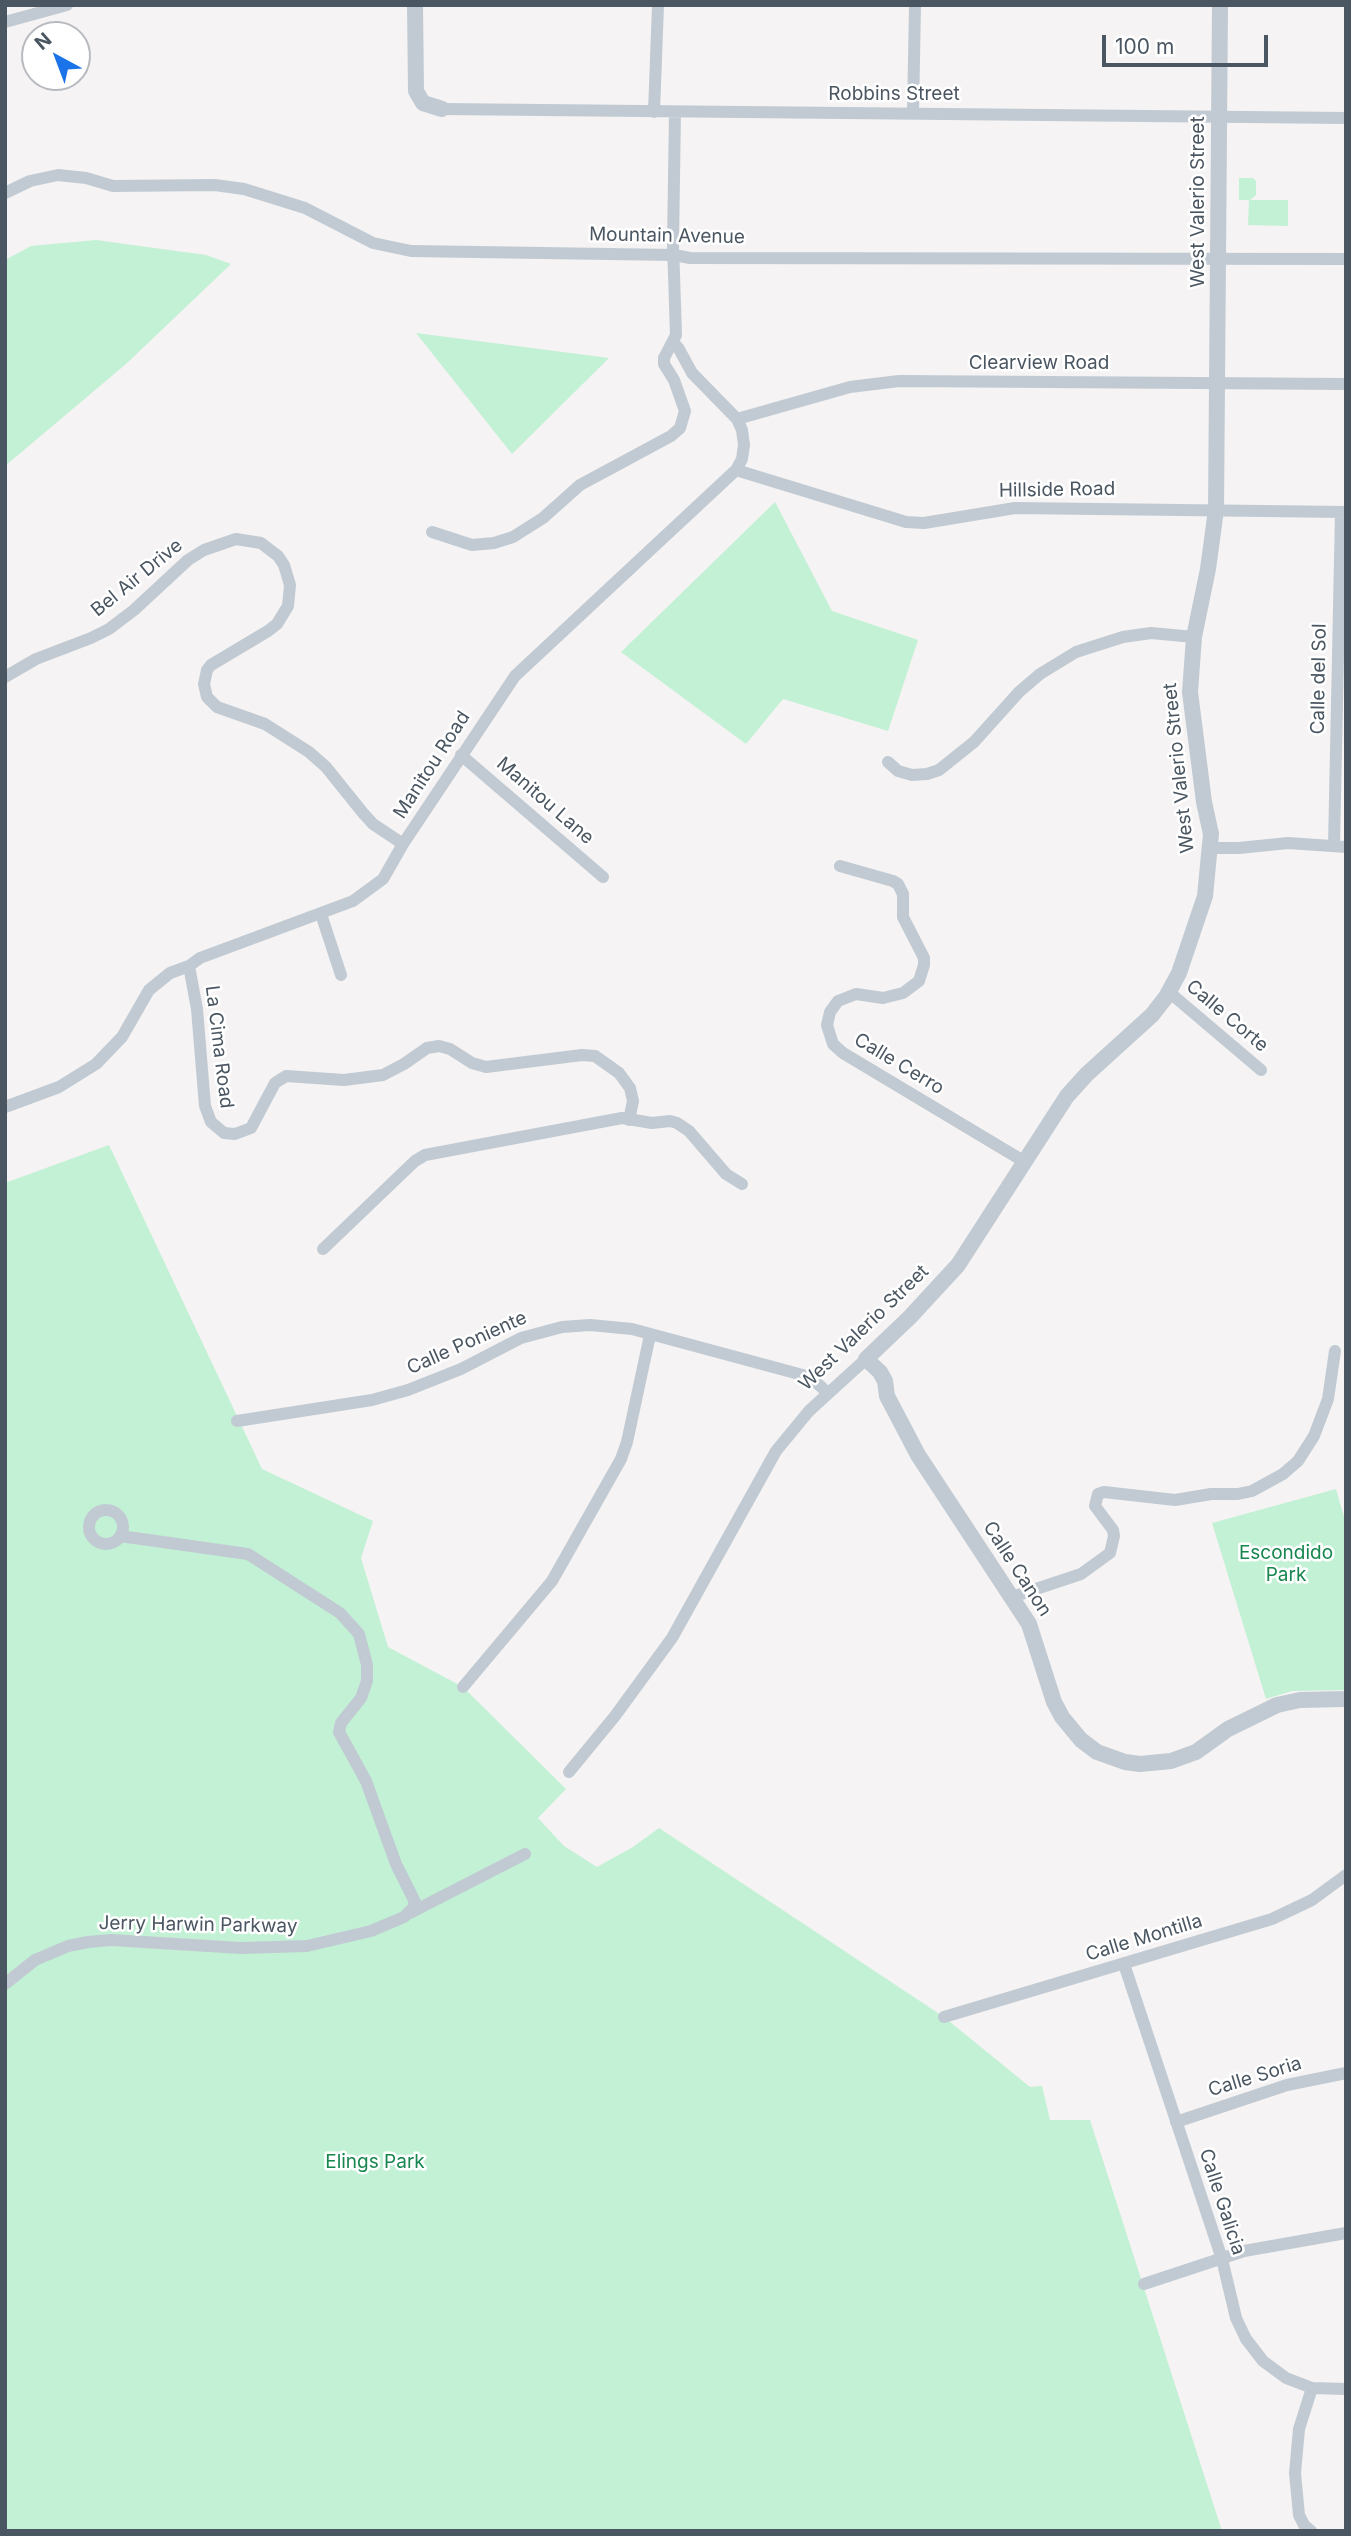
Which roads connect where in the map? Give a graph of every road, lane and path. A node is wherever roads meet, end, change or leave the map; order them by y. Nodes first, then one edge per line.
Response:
1 (67, 5) edge
2 (415, 5) edge
3 (657, 5) edge
4 (915, 5) edge
5 (1220, 5) edge
6 (5, 22) edge
7 (442, 109) joint
8 (675, 111) junction
9 (654, 112) junction
10 (914, 113) junction
11 (1219, 116) junction
12 (1346, 118) edge
13 (5, 193) edge
14 (674, 255) junction
15 (1218, 258) junction
16 (1346, 258) edge
17 (673, 342) junction
18 (1218, 383) junction
19 (1346, 384) edge
20 (737, 419) junction
21 (736, 470) junction
22 (1216, 510) junction
23 (1343, 512) edge
24 (432, 532) dead end
25 (1194, 637) junction
26 (5, 677) edge
27 (461, 755) junction
28 (888, 762) dead end
29 (403, 844) junction
30 (1340, 846) edge
31 (1211, 848) junction
32 (840, 866) dead end
33 (603, 877) dead end
34 (321, 914) junction
35 (189, 966) junction
36 (341, 975) dead end
37 (1169, 992) junction
38 (1261, 1070) dead end
39 (5, 1107) edge
40 (629, 1120) junction
41 (1025, 1162) junction
42 (742, 1184) dead end
43 (323, 1249) dead end
44 (650, 1335) junction
45 (1335, 1351) dead end
46 (868, 1361) junction
47 (828, 1393) junction
48 (237, 1421) dead end
49 (120, 1536) dead end
50 (1012, 1597) junction
51 (463, 1687) dead end
52 (1346, 1699) edge
53 (569, 1772) dead end
54 (525, 1854) dead end
55 (1346, 1875) edge
56 (410, 1913) junction
57 (1124, 1964) junction
58 (5, 1984) edge
59 (944, 2017) dead end
60 (1346, 2073) edge
61 (1176, 2122) junction
62 (1346, 2233) edge
63 (1222, 2259) junction
64 (1144, 2284) dead end
65 (1312, 2388) junction
66 (1346, 2389) edge
67 (1311, 2531) edge

1 - 6 street
2 - 7 street
3 - 9 street
4 - 10 street
5 - 11 street, West Valerio Street
7 - 9 street, Robbins Street
8 - 9 street, Robbins Street
8 - 10 street, Robbins Street
8 - 14 street
10 - 11 street, Robbins Street
11 - 12 street, Robbins Street
11 - 15 street, West Valerio Street
13 - 14 street, Mountain Avenue
14 - 15 street, Mountain Avenue
14 - 17 street
15 - 16 street, Mountain Avenue
15 - 18 street, West Valerio Street
17 - 20 street
17 - 24 street
18 - 19 street, Clearview Road
18 - 20 street, Clearview Road
18 - 22 street, West Valerio Street
20 - 21 street
21 - 22 street, Hillside Road
21 - 27 street, Manitou Road
22 - 23 street, Hillside Road
22 - 25 street, West Valerio Street
23 - 30 street, Calle del Sol
25 - 28 street
25 - 31 street, West Valerio Street
26 - 29 street, Bel Air Drive
27 - 29 street, Manitou Road
27 - 33 street, Manitou Lane
29 - 34 street, Manitou Road
30 - 31 street
31 - 37 street, West Valerio Street
32 - 41 street, Calle Cerro
34 - 35 street, Manitou Road
34 - 36 street
35 - 39 street, Manitou Road
35 - 40 street, La Cima Road
37 - 38 street, Calle Corte
37 - 41 street, West Valerio Street
40 - 42 street
40 - 43 street
41 - 46 street, West Valerio Street
44 - 47 street, Calle Poniente
44 - 48 street, Calle Poniente
44 - 51 street
45 - 50 street
46 - 47 street, West Valerio Street
46 - 50 street, Calle Canon
47 - 53 street, West Valerio Street
49 - 56 street
50 - 52 street, Calle Canon
54 - 56 street, Jerry Harwin Parkway
55 - 57 street, Calle Montilla
56 - 58 street, Jerry Harwin Parkway
57 - 59 street, Calle Montilla
57 - 61 street, Calle Galicia
60 - 61 street, Calle Soria
61 - 63 street, Calle Galicia
62 - 63 street
63 - 64 street
63 - 65 street, Calle Galicia
65 - 66 street, Calle Galicia
65 - 67 street

